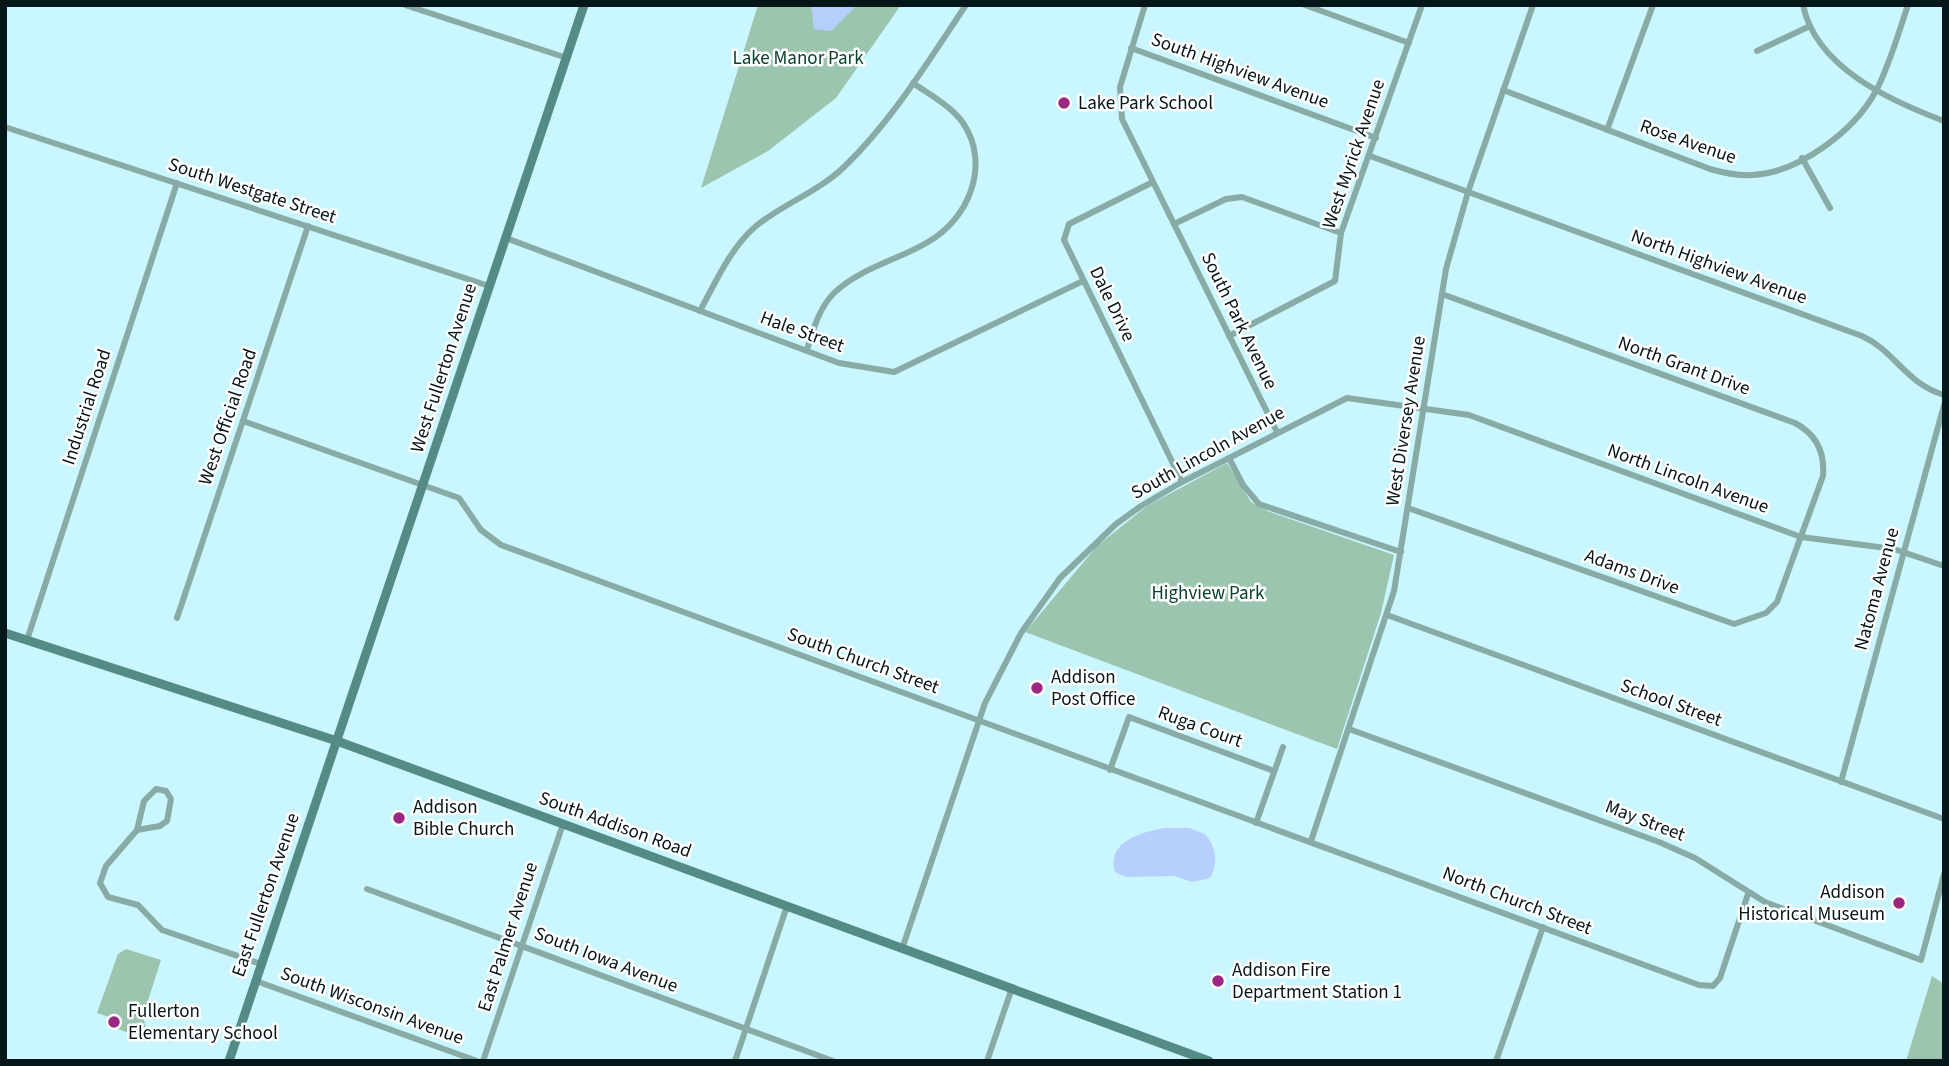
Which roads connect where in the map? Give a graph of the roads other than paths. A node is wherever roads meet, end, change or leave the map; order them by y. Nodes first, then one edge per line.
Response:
1 (405, 5) edge
2 (584, 5) edge
3 (966, 5) edge
4 (1145, 5) edge
5 (1305, 5) edge
6 (1422, 5) edge
7 (1532, 5) edge
8 (1653, 5) edge
9 (1803, 5) edge
10 (1908, 5) edge
11 (1810, 26) junction
12 (1409, 43) junction
13 (1131, 48) junction
14 (1757, 51) dead end
15 (566, 58) junction
16 (914, 83) junction
17 (1503, 90) junction
18 (1876, 91) junction
19 (1944, 121) edge
20 (5, 127) edge
21 (1607, 130) junction
22 (1376, 138) junction
23 (1370, 156) junction
24 (1802, 158) junction
25 (1153, 182) junction
26 (177, 183) junction
27 (1468, 192) junction
28 (1830, 208) dead end
29 (1174, 224) junction
30 (308, 226) junction
31 (1341, 233) junction
32 (506, 238) junction
33 (1083, 281) junction
34 (489, 286) junction
35 (1442, 294) junction
36 (700, 311) junction
37 (1229, 336) junction
38 (807, 350) junction
39 (1944, 395) edge
40 (1944, 405) edge
41 (1424, 408) junction
42 (243, 421) junction
43 (1277, 432) junction
44 (1228, 458) junction
45 (1182, 482) junction
46 (424, 483) junction
47 (1408, 508) junction
48 (1801, 537) junction
49 (1903, 551) junction
50 (1401, 552) junction
51 (1944, 566) edge
52 (1387, 615) junction
53 (177, 618) dead end
54 (5, 633) edge
55 (27, 640) junction
56 (979, 721) junction
57 (1349, 729) junction
58 (337, 741) junction
59 (1283, 747) dead end
60 (1110, 770) junction
61 (1274, 771) junction
62 (1841, 782) junction
63 (1944, 819) edge
64 (1256, 823) junction
65 (563, 824) junction
66 (137, 830) junction
67 (1311, 841) junction
68 (1944, 874) edge
69 (367, 889) dead end
70 (1748, 894) junction
71 (787, 906) junction
72 (1543, 927) junction
73 (523, 946) junction
74 (902, 949) junction
75 (261, 964) junction
76 (256, 981) junction
77 (1012, 988) junction
78 (745, 1030) junction
79 (229, 1061) edge
80 (477, 1061) edge
81 (483, 1061) edge
82 (735, 1061) edge
83 (833, 1061) edge
84 (987, 1061) edge
85 (1209, 1061) edge
86 (1496, 1061) edge

1 - 15 street
2 - 15 street, West Fullerton Avenue
3 - 16 street
4 - 13 street, South Park Avenue
5 - 12 street
6 - 12 street, West Myrick Avenue
7 - 17 street, West Diversey Avenue
8 - 21 street
9 - 11 street
10 - 18 street, Rose Avenue
11 - 14 street
11 - 18 street
12 - 22 street, West Myrick Avenue
13 - 22 street, South Highview Avenue
13 - 25 street, South Park Avenue
15 - 32 street, West Fullerton Avenue
16 - 36 street
16 - 38 street
17 - 21 street, Rose Avenue
17 - 27 street, West Diversey Avenue
18 - 19 street
18 - 24 street, Rose Avenue
20 - 26 street, South Westgate Street
21 - 24 street, Rose Avenue
22 - 23 street, West Myrick Avenue
23 - 27 street
23 - 31 street, West Myrick Avenue
24 - 28 street
25 - 29 street, South Park Avenue
25 - 33 street, Dale Drive
26 - 30 street, South Westgate Street
26 - 55 street, Industrial Road
27 - 35 street, West Diversey Avenue
27 - 39 street, North Highview Avenue
29 - 31 street
29 - 37 street, South Park Avenue
30 - 34 street, South Westgate Street
30 - 42 street, West Official Road
31 - 37 street, West Myrick Avenue
32 - 34 street, West Fullerton Avenue
32 - 36 street, Hale Street
33 - 38 street, Hale Street
33 - 45 street, Dale Drive
34 - 46 street, West Fullerton Avenue
35 - 41 street, West Diversey Avenue
35 - 48 street, North Grant Drive
36 - 38 street, Hale Street
37 - 43 street, South Park Avenue
40 - 49 street, Natoma Avenue
41 - 43 street, South Lincoln Avenue
41 - 47 street, West Diversey Avenue
41 - 48 street, North Lincoln Avenue
42 - 46 street, South Church Street
42 - 53 street, West Official Road
43 - 44 street, South Lincoln Avenue
44 - 45 street, South Lincoln Avenue
44 - 50 street
45 - 56 street, South Lincoln Avenue
46 - 56 street, South Church Street
46 - 58 street, West Fullerton Avenue
47 - 48 street, Adams Drive
47 - 50 street, West Diversey Avenue
48 - 49 street, North Lincoln Avenue
49 - 51 street, North Lincoln Avenue
49 - 62 street, Natoma Avenue
50 - 52 street, West Diversey Avenue
52 - 57 street, West Diversey Avenue
52 - 62 street, School Street
54 - 55 street, South Addison Road
55 - 58 street, South Addison Road
56 - 60 street, South Church Street
56 - 74 street, South Lincoln Avenue
57 - 67 street, West Diversey Avenue
57 - 70 street, May Street
58 - 65 street, South Addison Road
58 - 75 street, East Fullerton Avenue
59 - 61 street
60 - 61 street, Ruga Court
60 - 64 street, South Church Street
61 - 64 street
62 - 63 street, School Street
64 - 67 street, South Church Street
65 - 71 street, South Addison Road
65 - 73 street, East Palmer Avenue
66 - 66 street
66 - 75 street
67 - 72 street, North Church Street
68 - 70 street, May Street
69 - 73 street, South Iowa Avenue
70 - 72 street, North Church Street
71 - 74 street, South Addison Road
71 - 78 street
72 - 86 street
73 - 78 street, South Iowa Avenue
73 - 81 street, East Palmer Avenue
74 - 77 street, South Addison Road
75 - 76 street, East Fullerton Avenue
76 - 79 street, East Fullerton Avenue
76 - 80 street, South Wisconsin Avenue
77 - 84 street
77 - 85 street, South Addison Road
78 - 82 street
78 - 83 street, South Iowa Avenue

